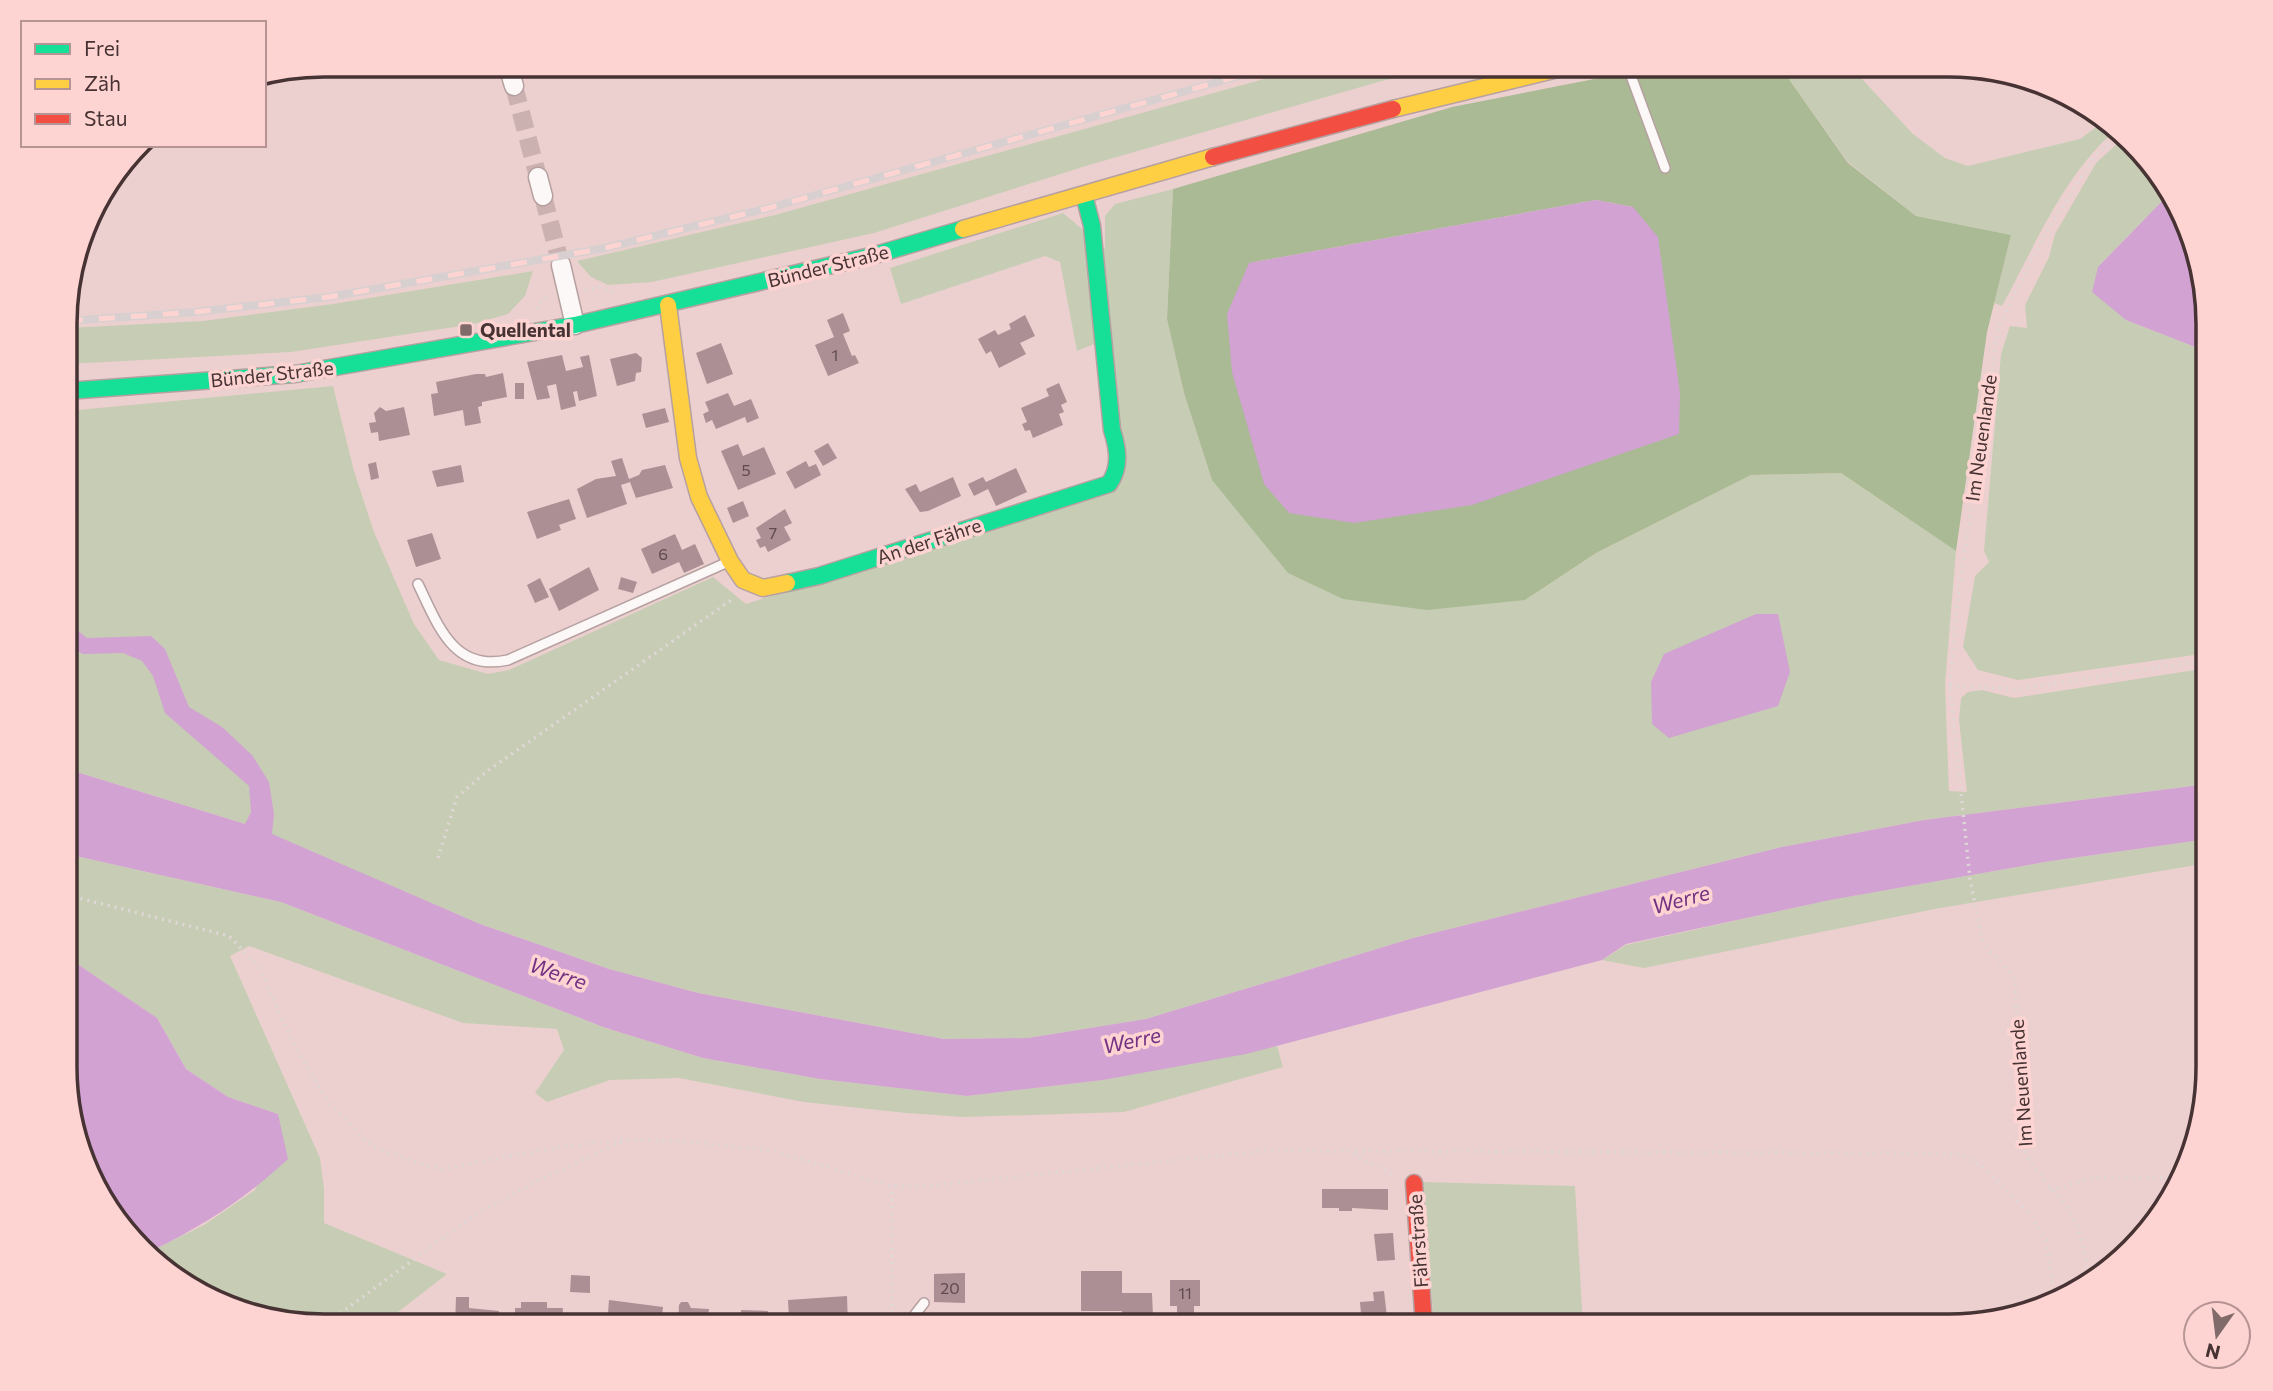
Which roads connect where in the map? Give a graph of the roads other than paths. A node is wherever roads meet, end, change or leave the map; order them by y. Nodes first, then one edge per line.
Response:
1 (1524, 77) edge
2 (1631, 77) edge
3 (512, 78) edge
4 (514, 86) tunnel mouth
5 (1665, 168) dead end
6 (538, 177) tunnel mouth
7 (1084, 195) junction
8 (543, 196) tunnel mouth
9 (561, 265) tunnel mouth
10 (668, 305) junction
11 (575, 325) junction
12 (77, 390) edge
13 (730, 561) junction
14 (418, 584) dead end
15 (1414, 1183) road end
16 (924, 1303) dead end
17 (1423, 1313) edge
18 (916, 1314) edge

1 - 7 main road, Bünder Straße
2 - 5 lane
3 - 4 street
6 - 8 street
7 - 10 main road, Bünder Straße
7 - 13 main road, An der Fähre
9 - 11 street
10 - 11 main road, Bünder Straße
10 - 13 main road
11 - 12 main road, Bünder Straße
13 - 14 lane
15 - 17 main road, Fährstraße
16 - 18 lane

